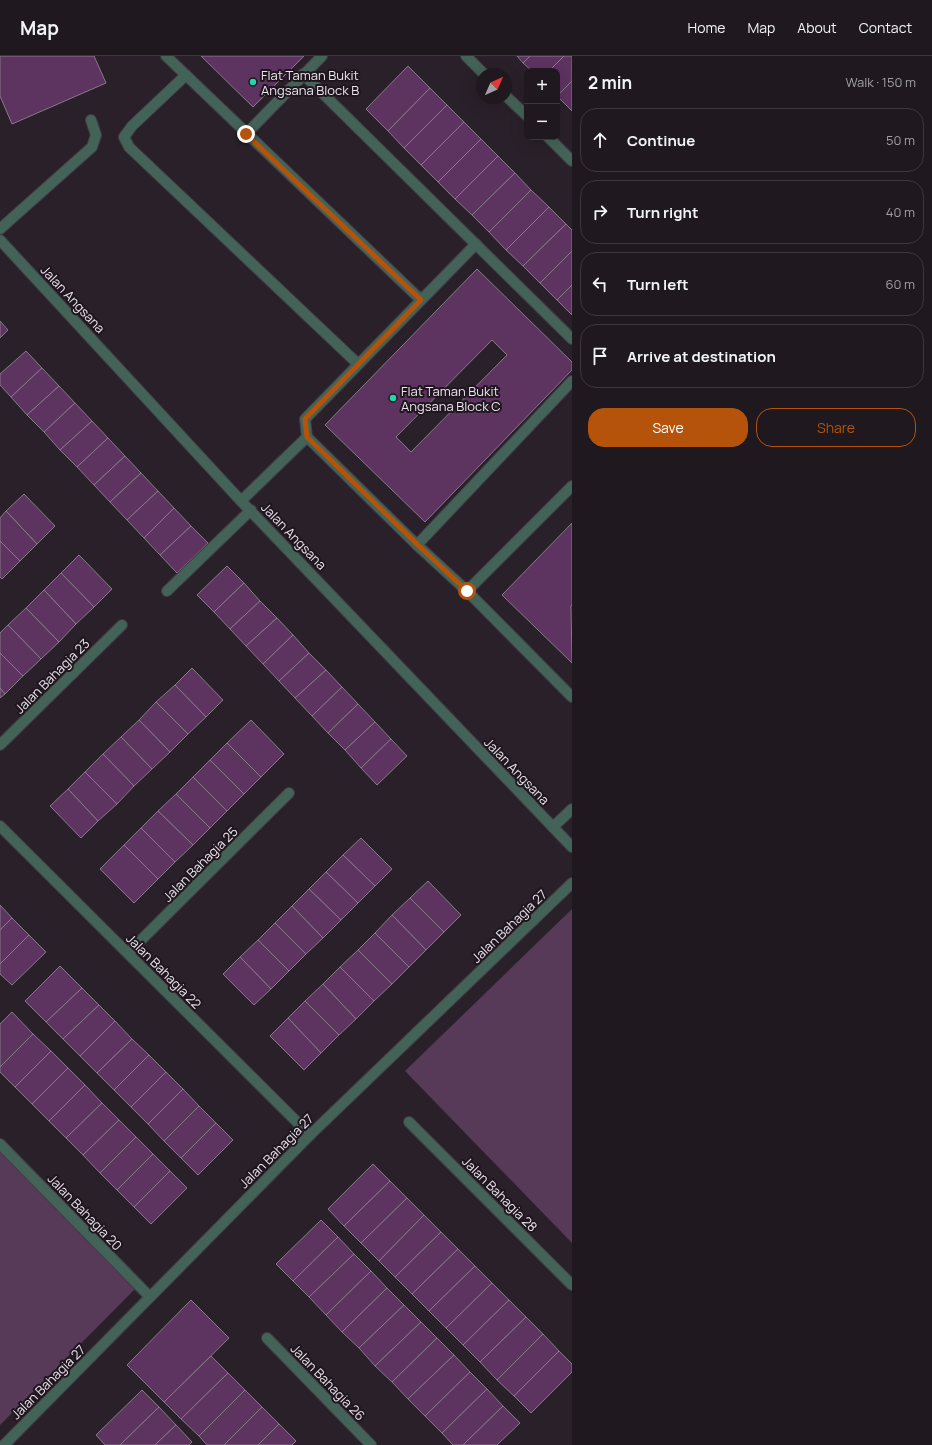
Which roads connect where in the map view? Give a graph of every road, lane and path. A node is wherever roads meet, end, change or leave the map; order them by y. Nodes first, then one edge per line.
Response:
1 (166, 56) edge
2 (322, 56) edge
3 (466, 56) edge
4 (478, 68) edge
5 (303, 74) junction
6 (186, 75) junction
7 (512, 102) edge
8 (524, 113) edge
9 (92, 120) dead end
10 (246, 134) junction
11 (551, 140) edge
12 (572, 160) edge
13 (0, 229) edge
14 (0, 240) edge
15 (476, 244) junction
16 (421, 300) junction
17 (572, 340) edge
18 (358, 364) junction
19 (572, 381) edge
20 (307, 437) junction
21 (572, 486) edge
22 (241, 501) junction
23 (251, 510) junction
24 (418, 545) junction
25 (168, 591) dead end
26 (467, 591) junction
27 (122, 625) dead end
28 (572, 697) edge
29 (0, 745) edge
30 (290, 793) dead end
31 (572, 809) edge
32 (0, 826) edge
33 (553, 827) junction
34 (572, 847) edge
35 (572, 883) edge
36 (128, 953) junction
37 (409, 1122) dead end
38 (310, 1135) junction
39 (0, 1144) edge
40 (572, 1285) edge
41 (150, 1297) junction
42 (266, 1338) dead end
43 (4, 1445) edge
44 (371, 1445) edge

1 - 6 street
2 - 5 street
3 - 4 street
5 - 10 street
5 - 15 street
6 - 10 street
6 - 18 street
7 - 8 street
9 - 13 street
10 - 16 street
11 - 12 street
14 - 22 street, Jalan Angsana
15 - 16 street
15 - 17 street
16 - 18 street
18 - 20 street
19 - 24 street
20 - 22 street
20 - 24 street
21 - 26 street
22 - 23 street, Jalan Angsana
23 - 25 street
23 - 33 street, Jalan Angsana
24 - 26 street
26 - 28 street
27 - 29 street, Jalan Bahagia 23
30 - 36 street, Jalan Bahagia 25
31 - 33 street
32 - 36 street, Jalan Bahagia 22
33 - 34 street, Jalan Angsana
35 - 38 street, Jalan Bahagia 27
36 - 38 street, Jalan Bahagia 22
37 - 40 street, Jalan Bahagia 28
38 - 41 street, Jalan Bahagia 27
39 - 41 street, Jalan Bahagia 20
41 - 43 street, Jalan Bahagia 27
42 - 44 street, Jalan Bahagia 26

